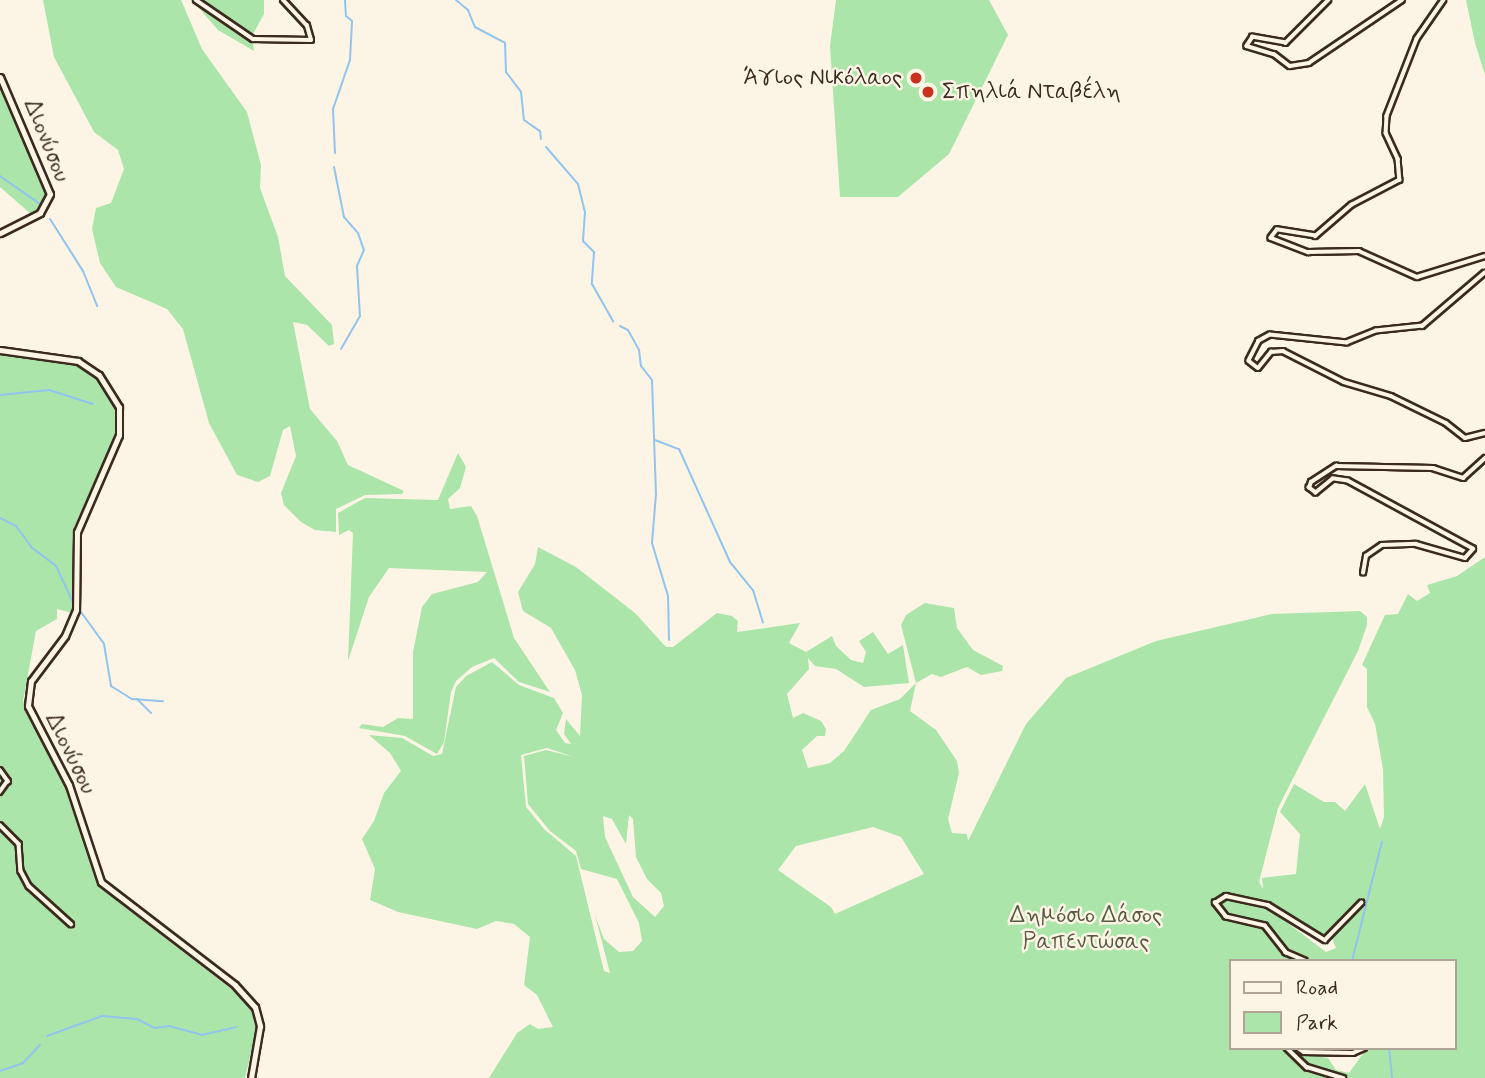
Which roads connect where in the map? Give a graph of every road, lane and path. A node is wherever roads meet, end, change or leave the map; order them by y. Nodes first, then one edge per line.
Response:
1 (196, 0) edge
2 (283, 0) edge
3 (1329, 0) edge
4 (1402, 0) edge
5 (1444, 0) edge
6 (0, 77) edge
7 (0, 233) edge
8 (1485, 256) edge
9 (1485, 273) edge
10 (0, 350) edge
11 (1485, 433) edge
12 (1485, 458) edge
13 (1363, 573) dead end
14 (0, 770) edge
15 (0, 792) edge
16 (0, 825) edge
17 (1361, 903) dead end
18 (71, 924) dead end
19 (1300, 959) edge
20 (1289, 1050) edge
21 (1300, 1050) edge
22 (1360, 1050) edge
23 (251, 1078) edge
24 (1343, 1078) edge

1 - 2 street
3 - 4 street
5 - 8 street
6 - 7 main road, Διονύσου
9 - 11 street
10 - 23 main road, Διονύσου
12 - 13 street
14 - 15 street
16 - 18 street
17 - 19 street
20 - 24 street
21 - 22 street

